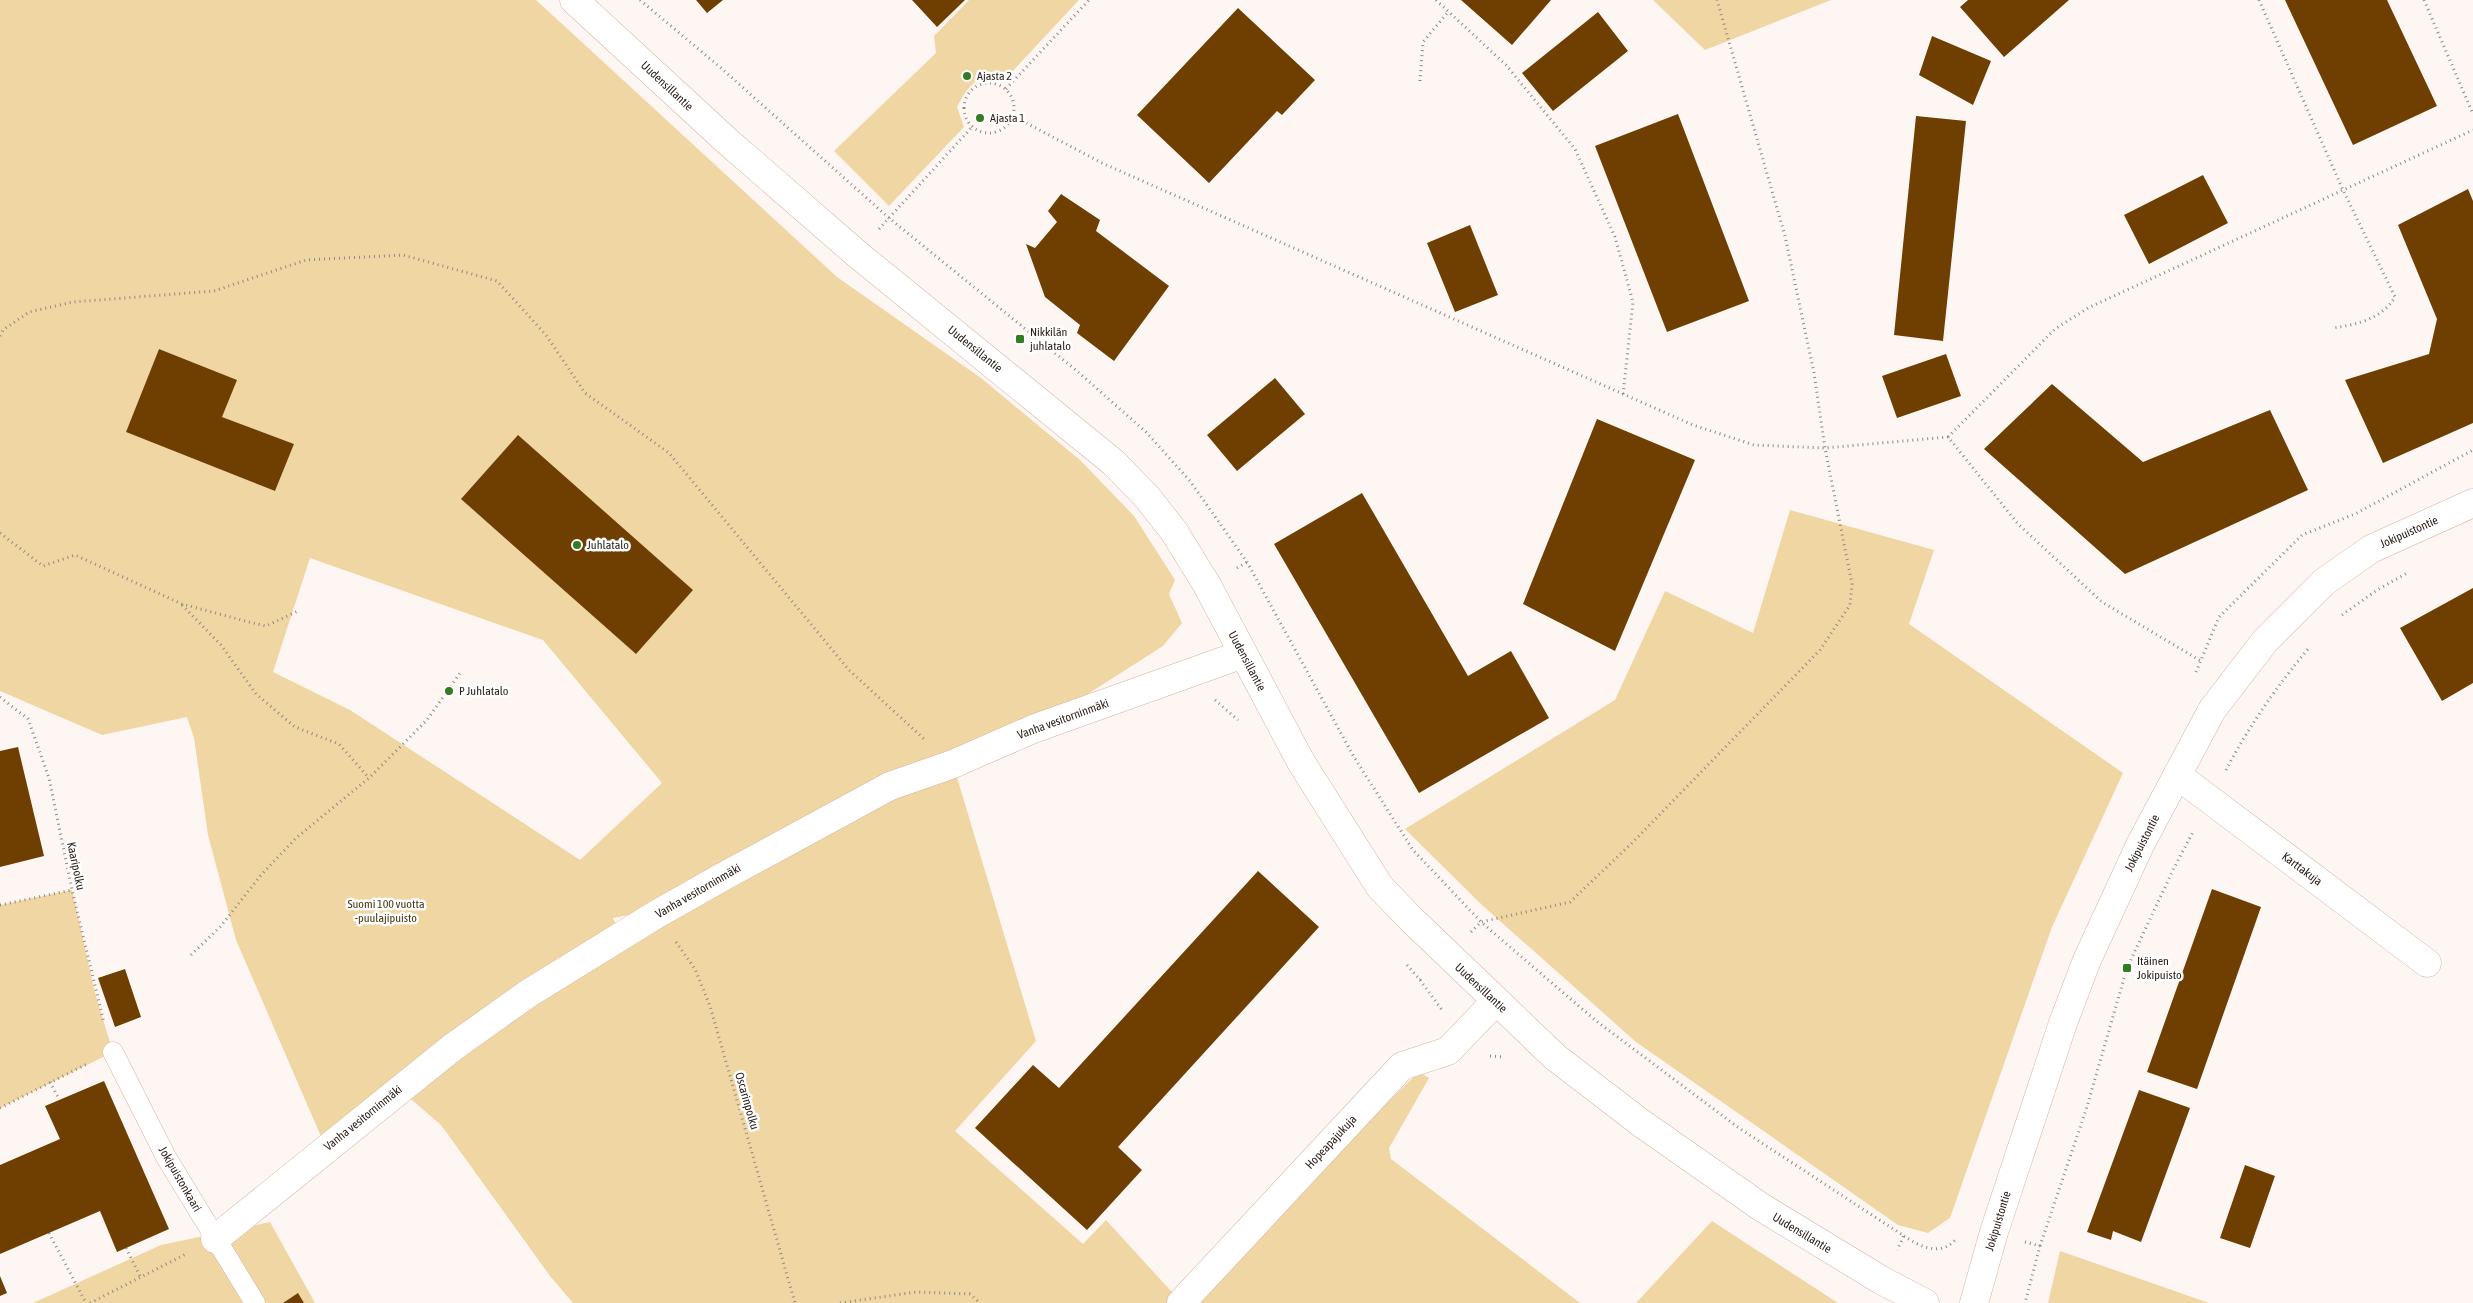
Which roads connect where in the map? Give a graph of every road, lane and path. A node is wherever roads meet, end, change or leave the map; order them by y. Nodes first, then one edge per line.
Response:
1 (574, 0) edge
2 (1089, 0) edge
3 (1436, 0) edge
4 (1716, 0) edge
5 (2259, 0) edge
6 (2424, 0) edge
7 (1449, 11) junction
8 (1420, 81) dead end
9 (1006, 89) junction
10 (2473, 114) edge
11 (1013, 116) junction
12 (972, 127) junction
13 (2473, 130) edge
14 (2342, 190) junction
15 (889, 218) dead end
16 (2332, 328) dead end
17 (0, 336) edge
18 (1623, 395) junction
19 (1948, 437) junction
20 (1826, 448) junction
21 (2473, 503) edge
22 (0, 533) edge
23 (2413, 569) dead end
24 (182, 604) junction
25 (298, 611) dead end
26 (2335, 620) dead end
27 (2312, 645) dead end
28 (1243, 654) junction
29 (2201, 661) dead end
30 (460, 673) dead end
31 (0, 697) edge
32 (953, 764) junction
33 (2177, 775) junction
34 (369, 778) junction
35 (2210, 800) junction
36 (72, 890) junction
37 (0, 905) edge
38 (657, 914) junction
39 (191, 955) dead end
40 (2427, 963) dead end
41 (1495, 1002) junction
42 (113, 1052) junction
43 (50, 1082) junction
44 (59, 1100) dead end
45 (0, 1108) edge
46 (49, 1233) dead end
47 (215, 1239) junction
48 (2040, 1246) dead end
49 (126, 1248) dead end
50 (140, 1276) junction
51 (1881, 1280) junction
52 (88, 1303) edge
53 (254, 1303) edge
54 (795, 1303) edge
55 (840, 1303) edge
56 (980, 1303) edge
57 (1181, 1303) edge
58 (1925, 1303) edge
59 (1974, 1303) edge

1 - 28 street, Uudensillantie
2 - 9 path
3 - 7 path
4 - 20 path
5 - 14 path
6 - 10 path
7 - 8 path
7 - 18 path
9 - 11 path
9 - 12 path
11 - 12 path
11 - 18 path
12 - 15 path
13 - 14 path
14 - 16 path
14 - 19 path
17 - 32 path
18 - 20 path
19 - 20 path
19 - 29 path
20 - 51 path
21 - 33 street, Jokipuistontie
22 - 24 path
23 - 26 path
24 - 25 path
24 - 34 path
27 - 35 path
28 - 32 street, Vanha vesitorninmäki
28 - 41 street, Uudensillantie
30 - 34 path
31 - 36 path, Kaaripolku
32 - 38 street, Vanha vesitorninmäki
33 - 35 street, Karttakuja
33 - 59 street, Jokipuistontie
34 - 39 path
35 - 40 street, Karttakuja
35 - 48 path
36 - 37 path
36 - 42 path, Kaaripolku
38 - 47 street, Vanha vesitorninmäki
38 - 54 path, Oscarinpolku
41 - 51 street, Uudensillantie
41 - 57 street, Hopeapajukuja
42 - 43 path
42 - 47 lane, Jokipuistonkaari
43 - 44 path
43 - 45 path
46 - 52 path
47 - 50 path
47 - 53 lane, Jokipuistonkaari
49 - 50 path
50 - 52 path
51 - 58 street, Uudensillantie
55 - 56 path

